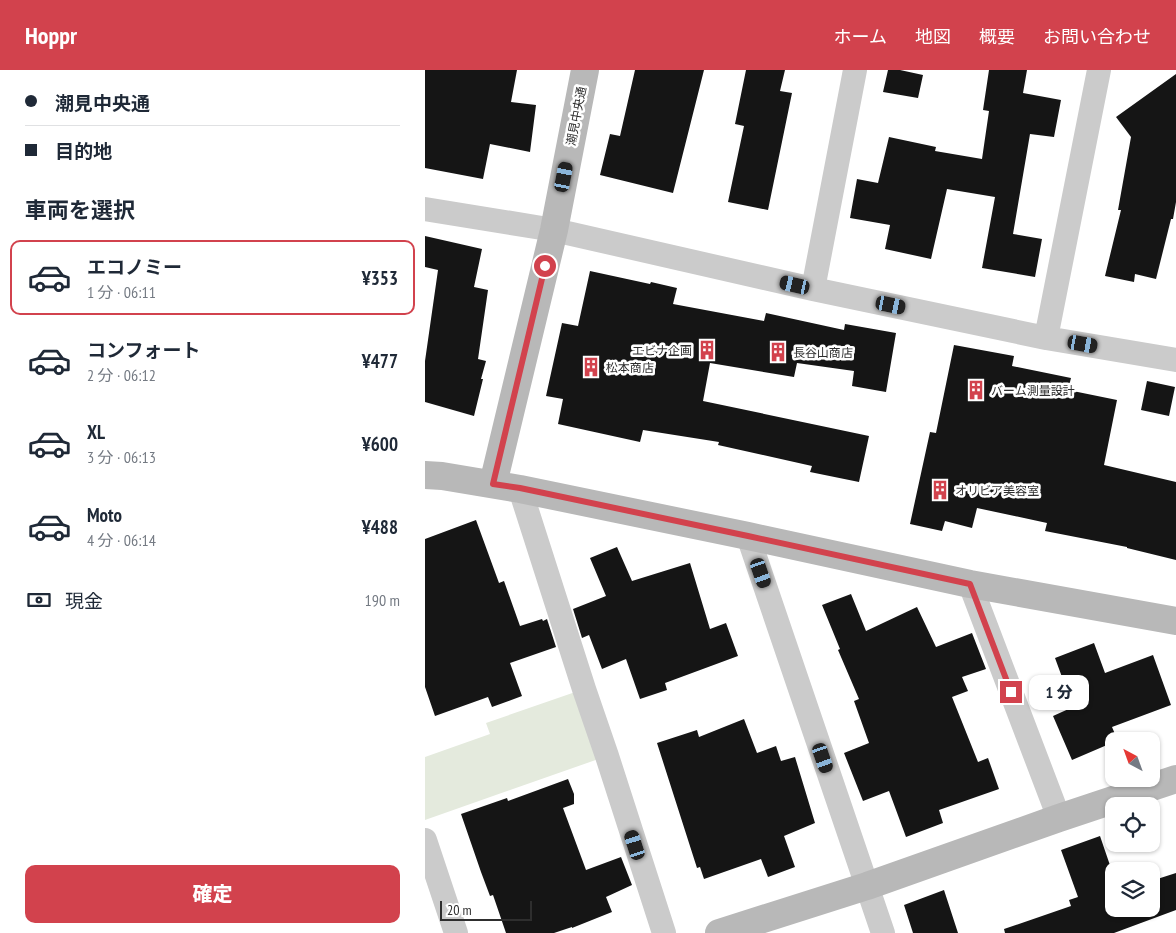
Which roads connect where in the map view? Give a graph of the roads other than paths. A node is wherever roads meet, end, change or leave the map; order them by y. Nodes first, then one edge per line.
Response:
1 (585, 70) edge
2 (855, 70) edge
3 (1099, 70) edge
4 (425, 209) edge
5 (554, 230) junction
6 (813, 289) junction
7 (1047, 338) junction
8 (1176, 360) edge
9 (425, 475) edge
10 (493, 484) junction
11 (520, 488) junction
12 (748, 536) junction
13 (970, 584) junction
14 (1176, 621) edge
15 (1176, 779) edge
16 (1059, 818) junction
17 (425, 840) edge
18 (867, 886) junction
19 (456, 933) edge
20 (664, 933) edge
21 (719, 933) edge
22 (883, 933) edge

1 - 5 street, 潮見中央通
2 - 6 street
3 - 7 street
4 - 5 street
5 - 6 street
5 - 10 street, 潮見中央通
6 - 7 street
7 - 8 street
9 - 10 street
10 - 11 street
11 - 12 street
11 - 20 street
12 - 13 street
12 - 18 street
13 - 14 street
13 - 16 street
15 - 16 street
16 - 18 street
17 - 19 street
18 - 21 street
18 - 22 street

